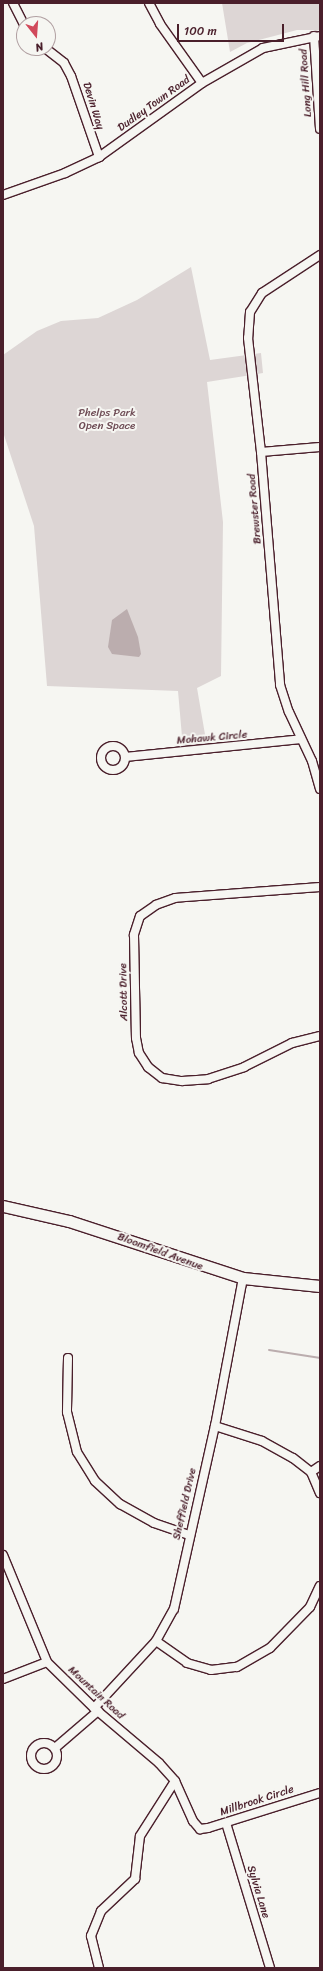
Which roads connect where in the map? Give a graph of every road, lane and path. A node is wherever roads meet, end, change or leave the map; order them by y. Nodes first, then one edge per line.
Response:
1 (13, 3) edge
2 (148, 3) edge
3 (20, 16) edge
4 (317, 36) edge
5 (54, 56) edge
6 (202, 83) junction
7 (320, 129) edge
8 (99, 157) junction
9 (3, 194) edge
10 (320, 255) edge
11 (320, 447) edge
12 (261, 452) junction
13 (301, 739) junction
14 (125, 757) dead end
15 (320, 789) edge
16 (320, 887) edge
17 (320, 1036) edge
18 (3, 1206) edge
19 (243, 1278) junction
20 (320, 1286) edge
21 (68, 1358) dead end
22 (215, 1426) junction
23 (320, 1466) edge
24 (311, 1472) junction
25 (320, 1493) edge
26 (188, 1535) junction
27 (3, 1555) edge
28 (320, 1586) edge
29 (317, 1598) edge
30 (156, 1641) junction
31 (47, 1662) junction
32 (3, 1679) edge
33 (96, 1710) junction
34 (55, 1748) dead end
35 (175, 1781) junction
36 (320, 1793) edge
37 (226, 1823) junction
38 (200, 1829) joint
39 (99, 1968) edge
40 (270, 1968) edge

1 - 3 street
2 - 6 street
4 - 6 street, Dudley Town Road
4 - 7 street, Long Hill Road
5 - 8 street, Devin Way
6 - 8 street, Dudley Town Road
8 - 9 street, Dudley Town Road
10 - 12 street, Brewster Road
11 - 12 street
12 - 13 street, Brewster Road
13 - 14 street, Mohawk Circle
13 - 15 street, Brewster Road
16 - 17 street, Alcott Drive
18 - 19 main road, Bloomfield Avenue
19 - 20 main road, Bloomfield Avenue
19 - 22 street, Sheffield Drive
21 - 26 street
22 - 24 street
22 - 26 street, Sheffield Drive
23 - 24 street
24 - 25 street
26 - 30 street, Sheffield Drive
27 - 31 street, Mountain Road
28 - 29 street
29 - 30 street
30 - 33 street, Sheffield Drive
31 - 32 street
31 - 33 street, Mountain Road
33 - 34 street, Sheffield Drive
33 - 35 street, Mountain Road
35 - 38 street, Mountain Road
35 - 39 street
36 - 37 street, Millbrook Circle
37 - 38 street, Millbrook Circle
37 - 40 street, Sylvia Lane

